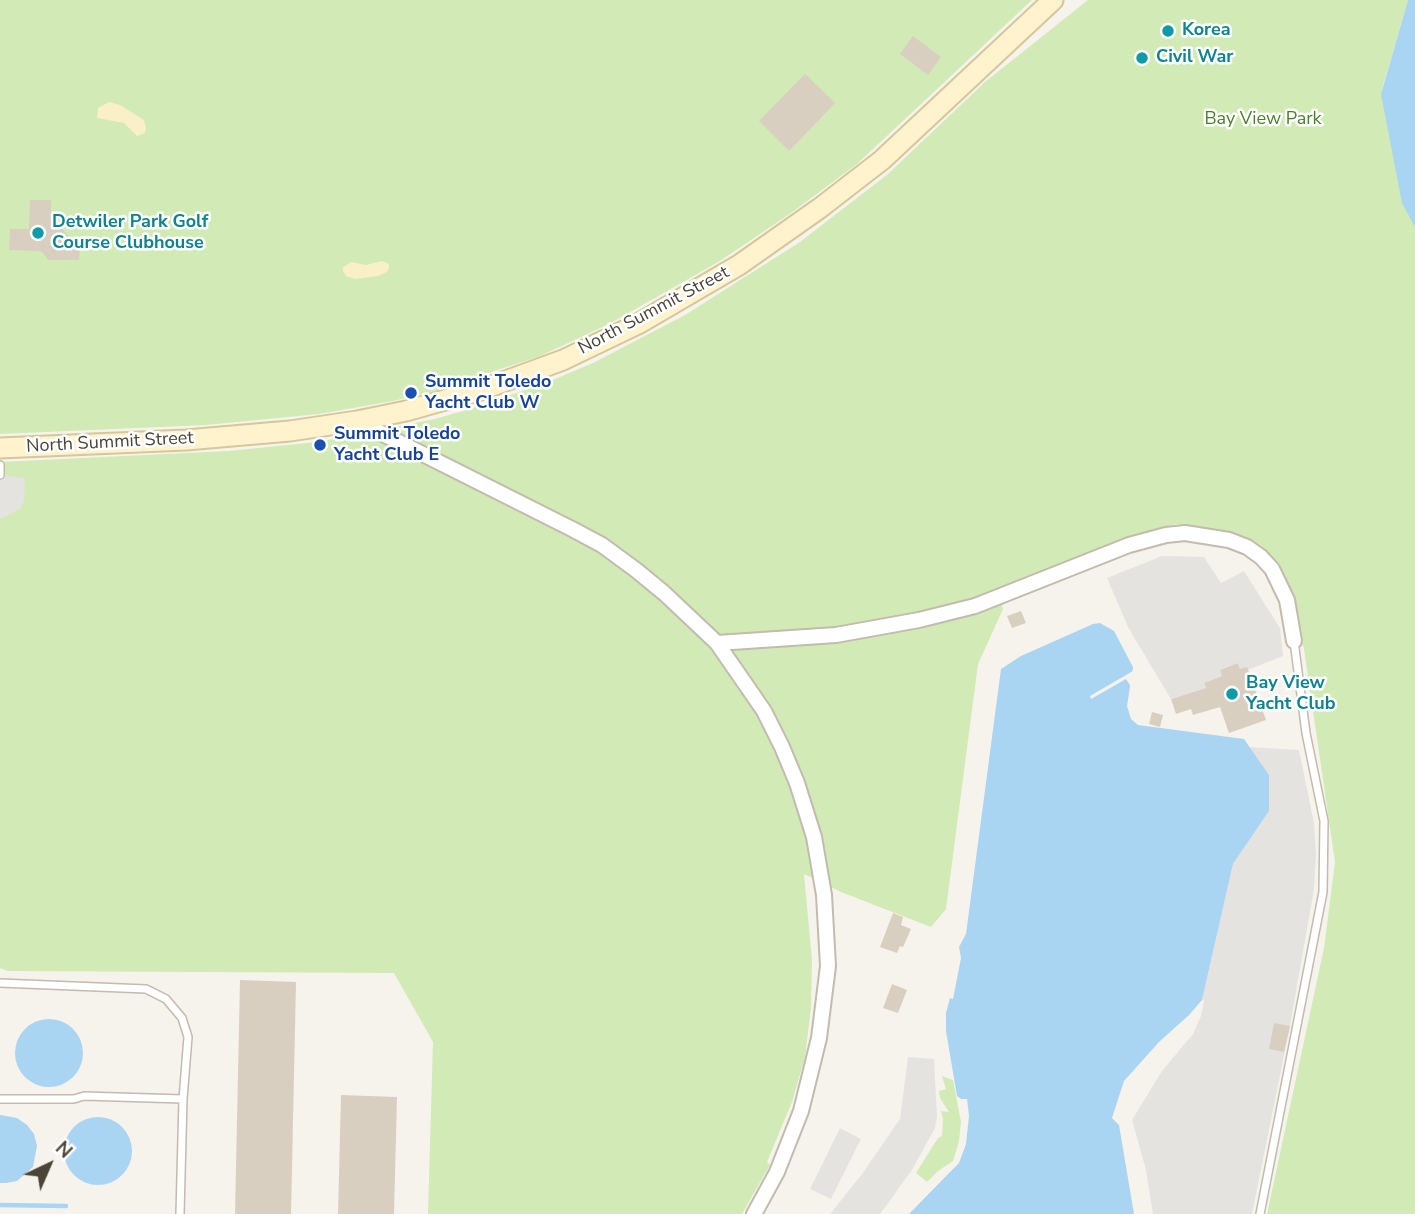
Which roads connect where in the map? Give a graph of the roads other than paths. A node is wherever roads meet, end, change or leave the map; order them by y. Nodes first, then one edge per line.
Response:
1 (1053, 0) edge
2 (357, 421) junction
3 (0, 448) edge
4 (0, 465) edge
5 (0, 475) edge
6 (1294, 641) joint
7 (717, 643) junction
8 (0, 982) edge
9 (0, 1099) edge
10 (183, 1099) junction
11 (180, 1214) edge
12 (754, 1214) edge
13 (1260, 1214) edge

1 - 2 main road, North Summit Street
2 - 3 main road, North Summit Street
2 - 7 street
4 - 5 lane
6 - 7 street
6 - 13 lane
7 - 12 street
8 - 10 lane
9 - 10 lane
10 - 11 lane

